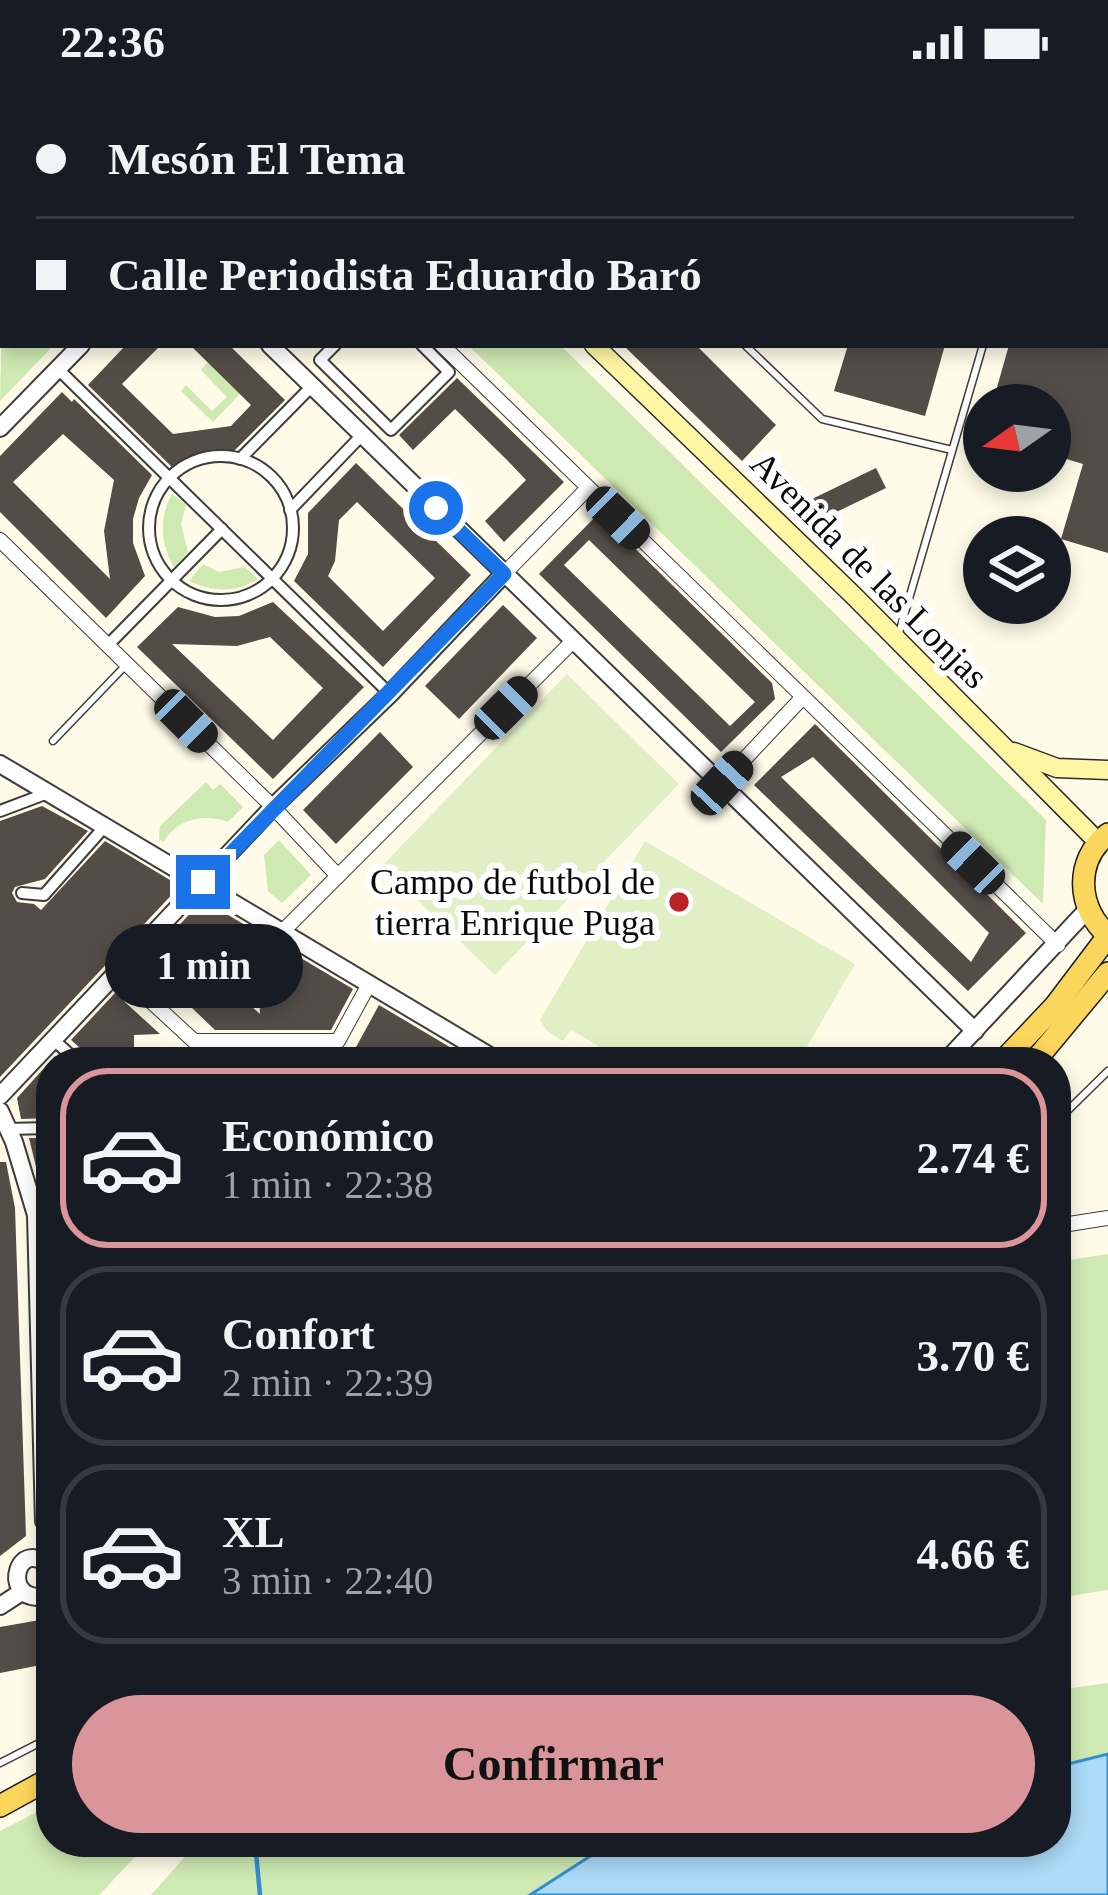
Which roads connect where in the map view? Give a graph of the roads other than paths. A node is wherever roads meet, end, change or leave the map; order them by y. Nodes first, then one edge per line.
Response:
1 (79, 348) edge
2 (273, 348) edge
3 (336, 348) edge
4 (427, 348) edge
5 (443, 348) edge
6 (597, 348) edge
7 (748, 348) edge
8 (982, 348) edge
9 (449, 362) junction
10 (323, 363) junction
11 (58, 369) junction
12 (309, 383) junction
13 (386, 425) junction
14 (0, 428) edge
15 (366, 439) junction
16 (952, 450) junction
17 (241, 460) junction
18 (170, 477) junction
19 (588, 488) junction
20 (290, 510) junction
21 (222, 529) junction
22 (0, 540) edge
23 (504, 574) junction
24 (272, 580) junction
25 (172, 582) junction
26 (573, 640) junction
27 (896, 642) junction
28 (109, 644) junction
29 (128, 664) junction
30 (390, 694) junction
31 (802, 698) junction
32 (53, 742) dead end
33 (1000, 743) junction
34 (0, 764) edge
35 (1108, 770) edge
36 (722, 783) junction
37 (45, 794) junction
38 (273, 807) junction
39 (0, 811) edge
40 (106, 825) junction
41 (1103, 838) edge
42 (338, 876) junction
43 (203, 882) junction
44 (22, 892) dead end
45 (1087, 910) junction
46 (283, 931) junction
47 (1108, 936) edge
48 (1058, 945) junction
49 (117, 970) junction
50 (1108, 973) edge
51 (368, 986) junction
52 (975, 1031) junction
53 (55, 1041) junction
54 (49, 1047) edge
55 (61, 1047) edge
56 (467, 1047) edge
57 (960, 1047) edge
58 (1016, 1047) edge
59 (1046, 1047) edge
60 (36, 1060) edge
61 (1108, 1071) edge
62 (0, 1096) edge
63 (1071, 1107) edge
64 (3, 1120) edge
65 (36, 1126) edge
66 (36, 1196) edge
67 (1108, 1218) edge
68 (1071, 1224) edge
69 (36, 1540) edge
70 (28, 1558) junction
71 (36, 1558) edge
72 (36, 1591) edge
73 (36, 1595) edge
74 (0, 1606) edge
75 (36, 1744) edge
76 (0, 1762) edge
77 (36, 1786) edge
78 (0, 1806) edge

1 - 11 street
2 - 12 street
3 - 10 street
4 - 9 street
5 - 9 street
6 - 27 main road, Avenida de las Lonjas
7 - 16 lane
8 - 16 lane
9 - 13 street
9 - 19 street
10 - 12 street
10 - 13 street
11 - 14 street
11 - 18 street
12 - 15 street
12 - 17 street
13 - 15 street
15 - 20 street
15 - 23 street
16 - 27 lane
17 - 18 street
17 - 20 street
18 - 21 street
18 - 25 street
19 - 23 street
19 - 31 street
20 - 24 street
21 - 24 street
21 - 25 street
22 - 28 street
23 - 26 street
23 - 30 street
24 - 25 street
24 - 30 street
25 - 28 street
26 - 36 street
26 - 42 street
27 - 33 main road, Avenida de las Lonjas
28 - 29 street
29 - 32 lane
29 - 38 street
30 - 38 street
31 - 36 street
31 - 48 street
33 - 35 main road
33 - 41 main road, Avenida de las Lonjas
34 - 37 street
36 - 52 street
37 - 39 street
37 - 40 street
38 - 42 street
38 - 43 street
40 - 43 street
40 - 44 street
41 - 45 main road
42 - 46 street
43 - 46 street
43 - 49 street
45 - 47 main road
45 - 48 street
46 - 51 street
47 - 58 main road
48 - 52 street
49 - 51 street
49 - 53 street
50 - 59 main road
51 - 56 street
52 - 57 street
53 - 54 street
53 - 55 street
60 - 62 street
61 - 63 lane
64 - 65 street
64 - 66 street
67 - 68 street
69 - 70 street
70 - 71 street
70 - 72 street
73 - 74 street
75 - 76 lane
77 - 78 main road

